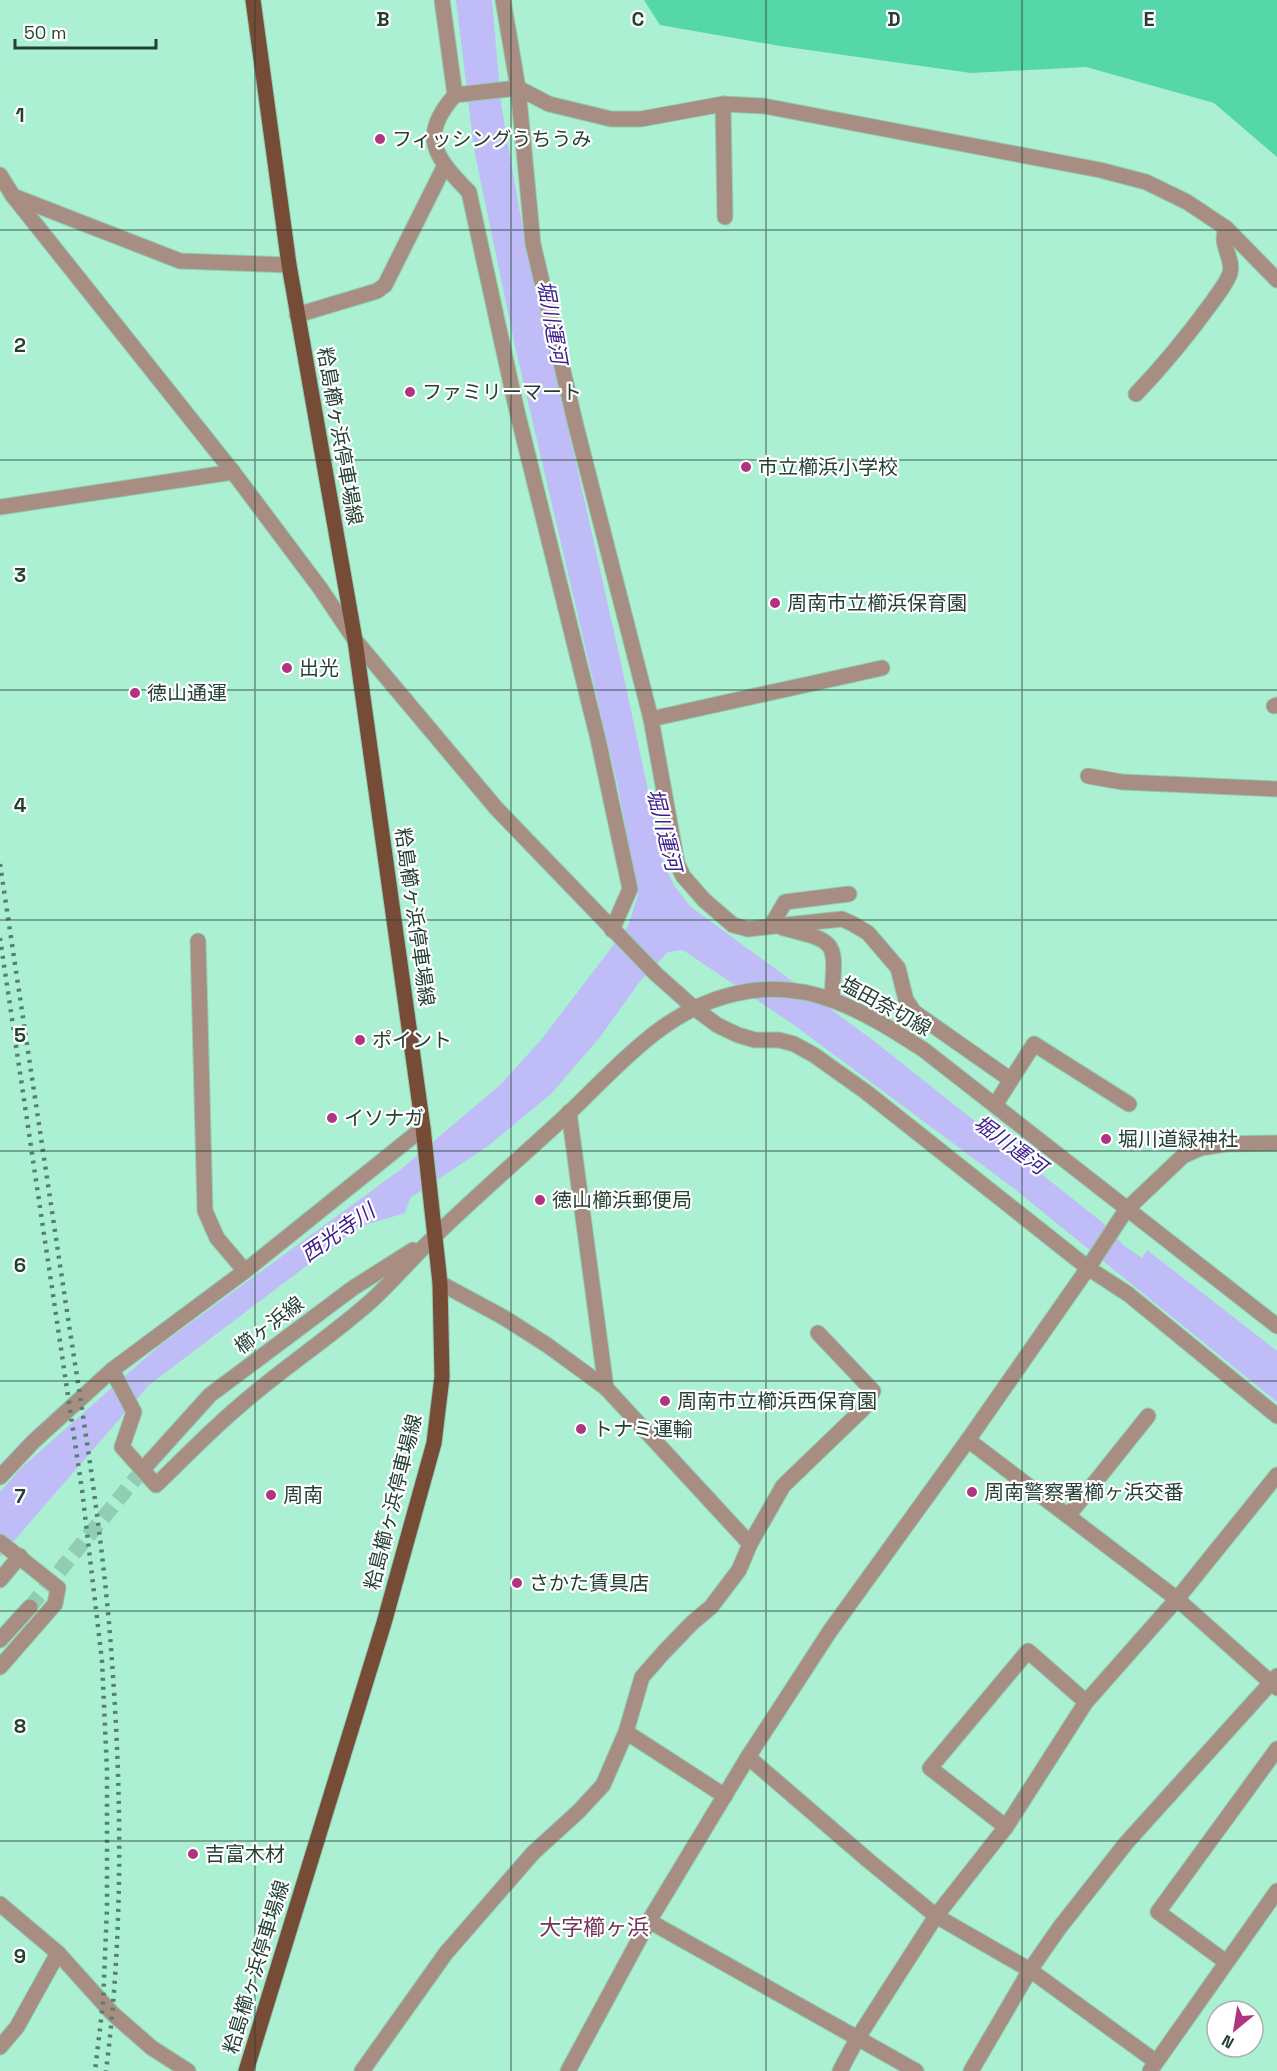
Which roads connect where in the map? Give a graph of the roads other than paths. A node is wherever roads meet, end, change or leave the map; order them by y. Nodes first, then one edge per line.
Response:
1 (253, 0) edge
2 (442, 0) edge
3 (503, 0) edge
4 (512, 88) junction
5 (459, 94) junction
6 (723, 104) junction
7 (444, 166) junction
8 (0, 175) edge
9 (13, 196) junction
10 (725, 217) dead end
11 (1226, 228) junction
12 (289, 265) junction
13 (1277, 280) edge
14 (297, 315) junction
15 (1136, 394) dead end
16 (233, 472) junction
17 (0, 507) edge
18 (355, 640) junction
19 (882, 668) dead end
20 (651, 719) junction
21 (1088, 776) dead end
22 (1277, 789) edge
23 (849, 894) dead end
24 (771, 926) junction
25 (612, 930) junction
26 (198, 940) dead end
27 (832, 998) junction
28 (693, 1007) junction
29 (1011, 1080) junction
30 (1129, 1104) dead end
31 (995, 1105) junction
32 (569, 1112) junction
33 (423, 1128) junction
34 (1277, 1143) edge
35 (1123, 1214) junction
36 (435, 1235) junction
37 (1090, 1264) junction
38 (245, 1271) junction
39 (440, 1283) junction
40 (1277, 1326) edge
41 (818, 1334) dead end
42 (112, 1370) junction
43 (606, 1388) junction
44 (1148, 1416) dead end
45 (1277, 1416) edge
46 (968, 1440) junction
47 (145, 1467) tunnel mouth
48 (1277, 1475) edge
49 (0, 1477) edge
50 (1068, 1516) junction
51 (0, 1542) edge
52 (750, 1544) junction
53 (20, 1556) junction
54 (0, 1580) edge
55 (1177, 1599) junction
56 (30, 1607) tunnel mouth
57 (0, 1640) edge
58 (0, 1667) edge
59 (1275, 1682) edge
60 (1086, 1702) junction
61 (626, 1732) junction
62 (1277, 1749) edge
63 (748, 1757) junction
64 (725, 1796) junction
65 (1006, 1827) junction
66 (1277, 1891) edge
67 (0, 1904) edge
68 (936, 1916) junction
69 (649, 1921) junction
70 (58, 1953) junction
71 (1226, 1962) junction
72 (1030, 1970) junction
73 (857, 2039) junction
74 (0, 2047) edge
75 (1152, 2066) edge
76 (188, 2071) edge
77 (246, 2071) edge
78 (362, 2071) edge
79 (568, 2071) edge
80 (840, 2071) edge
81 (916, 2071) edge
82 (971, 2071) edge

1 - 12 main road, 粭島櫛ヶ浜停車場線
2 - 5 street
3 - 4 street
4 - 5 street
4 - 6 street
4 - 20 street
5 - 7 street
6 - 10 street
6 - 11 street
7 - 14 street
7 - 25 street
8 - 9 street
9 - 12 street
9 - 16 street
11 - 13 street
11 - 15 street
12 - 14 main road, 粭島櫛ヶ浜停車場線
14 - 18 main road, 粭島櫛ヶ浜停車場線
16 - 17 street
16 - 18 street
18 - 25 street
18 - 33 main road, 粭島櫛ヶ浜停車場線
19 - 20 street
20 - 24 street
21 - 22 street
23 - 24 street
24 - 27 street
24 - 29 street
25 - 28 street
26 - 38 street
27 - 28 street, 塩田奈切線
27 - 31 street, 塩田奈切線
28 - 32 street, 塩田奈切線
28 - 37 street
29 - 30 street
29 - 31 street
31 - 35 street, 塩田奈切線
32 - 36 street, 塩田奈切線
32 - 43 street
33 - 36 main road, 粭島櫛ヶ浜停車場線
33 - 38 street
34 - 35 street
35 - 37 street
35 - 40 street, 塩田奈切線
36 - 39 main road, 粭島櫛ヶ浜停車場線
36 - 42 street
36 - 47 street, 櫛ヶ浜線
37 - 45 street
37 - 46 street
38 - 42 street
39 - 43 street
39 - 77 main road, 粭島櫛ヶ浜停車場線
41 - 52 street
42 - 49 street
43 - 52 street
44 - 50 street
46 - 50 street
46 - 63 street
48 - 55 street
50 - 55 street
51 - 53 street
52 - 61 street
53 - 54 street
53 - 58 street
55 - 59 street
55 - 60 street
56 - 57 street
59 - 72 street
60 - 65 street
60 - 65 street
61 - 64 street
61 - 78 street
62 - 71 street
63 - 64 street
63 - 68 street
64 - 69 street
65 - 68 street
66 - 71 street
67 - 70 street
68 - 72 street
68 - 73 street
69 - 73 street
69 - 79 street
70 - 74 street
70 - 76 street
71 - 75 street
72 - 75 street
72 - 82 street
73 - 80 street
73 - 81 street

